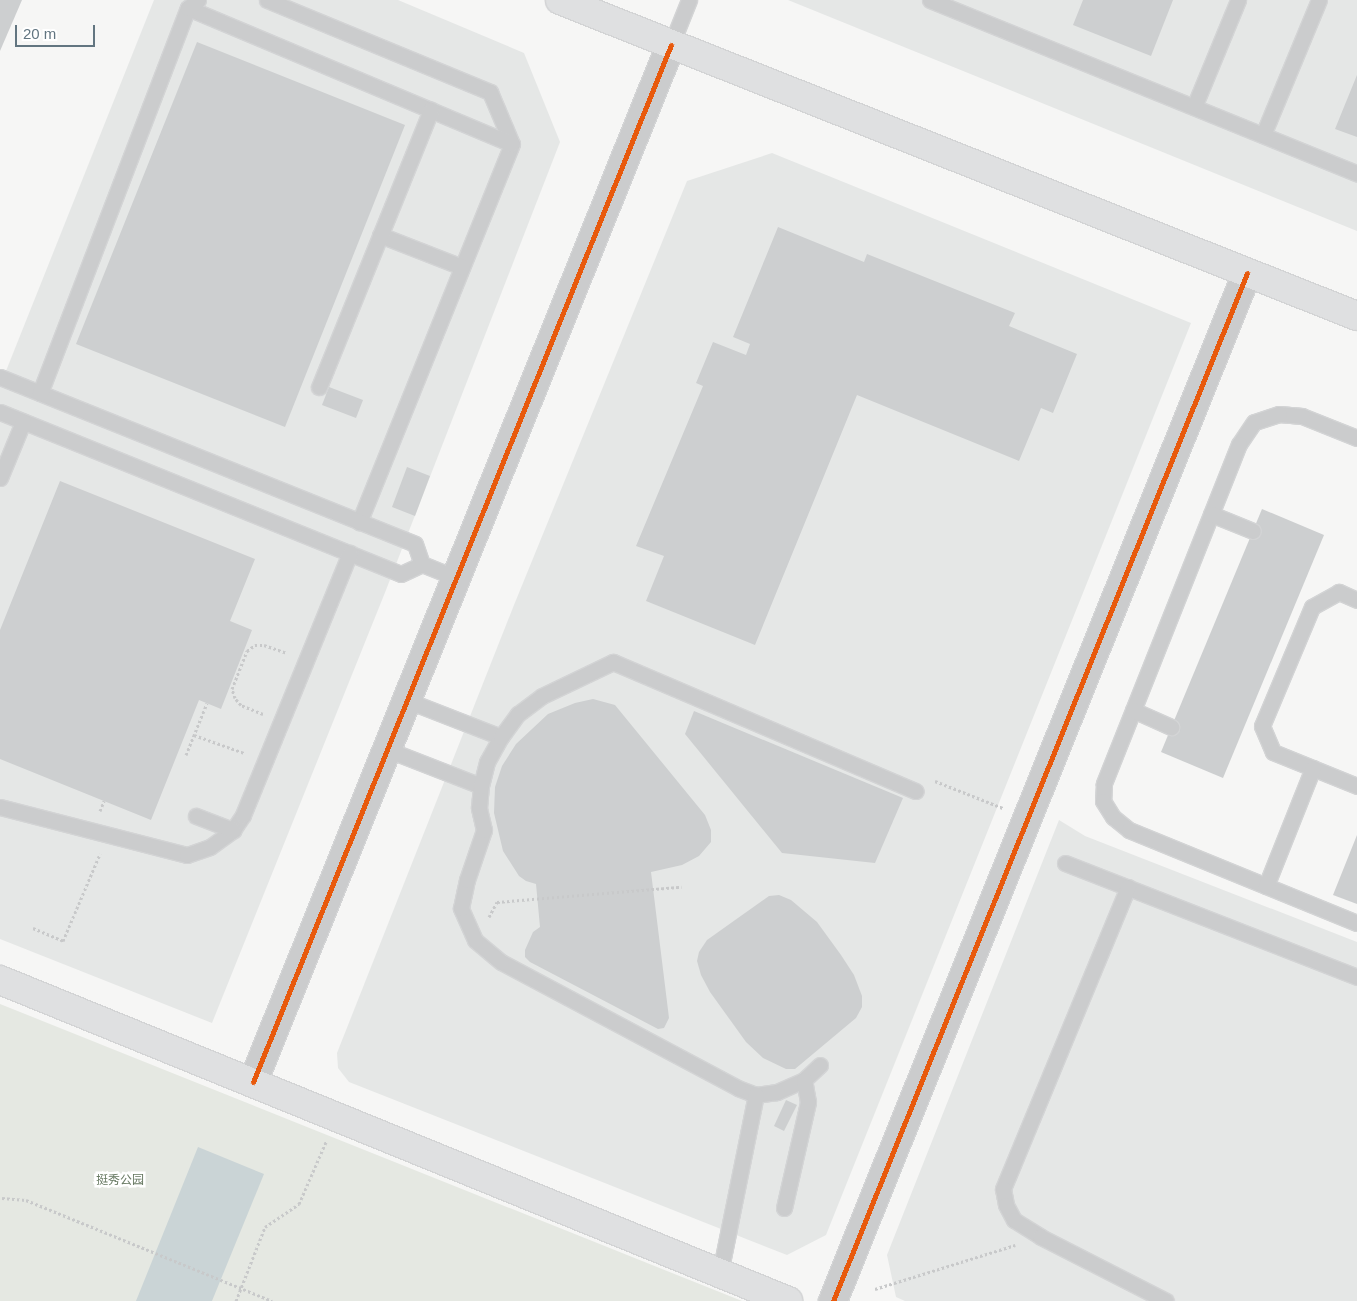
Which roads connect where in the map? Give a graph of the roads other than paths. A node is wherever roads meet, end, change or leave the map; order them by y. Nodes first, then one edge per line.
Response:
1 (267, 0) edge
2 (560, 0) edge
3 (689, 0) edge
4 (930, 0) edge
5 (1238, 0) edge
6 (1319, 0) edge
7 (193, 4) edge
8 (671, 45) junction
9 (1194, 107) junction
10 (431, 110) junction
11 (1263, 135) junction
12 (512, 144) junction
13 (1357, 173) edge
14 (380, 235) junction
15 (462, 267) junction
16 (1247, 273) junction
17 (1357, 316) edge
18 (0, 377) edge
19 (319, 387) dead end
20 (40, 393) junction
21 (0, 412) edge
22 (23, 422) junction
23 (1357, 438) edge
24 (0, 478) edge
25 (1211, 514) junction
26 (360, 522) junction
27 (1253, 531) dead end
28 (350, 553) junction
29 (422, 564) junction
30 (455, 577) junction
31 (1357, 600) edge
32 (406, 700) junction
33 (1133, 710) junction
34 (1171, 726) dead end
35 (501, 737) junction
36 (386, 748) junction
37 (1313, 768) junction
38 (481, 786) junction
39 (1357, 786) edge
40 (916, 791) road end
41 (0, 807) edge
42 (196, 816) dead end
43 (233, 830) junction
44 (1065, 863) dead end
45 (1266, 886) junction
46 (1128, 887) junction
47 (1357, 923) edge
48 (1357, 977) edge
49 (0, 980) edge
50 (820, 1065) dead end
51 (804, 1080) junction
52 (253, 1082) junction
53 (756, 1095) junction
54 (784, 1208) dead end
55 (720, 1273) junction
56 (788, 1301) edge
57 (833, 1301) edge
58 (1166, 1301) edge

1 - 12 lane
2 - 8 street
3 - 8 lane
4 - 9 lane
5 - 9 lane
6 - 11 lane
7 - 10 lane
7 - 20 lane
8 - 16 street
8 - 30 street
9 - 11 lane
10 - 12 lane
10 - 14 lane
11 - 13 lane
12 - 15 lane
14 - 15 lane
14 - 19 lane
15 - 26 lane
16 - 17 street
16 - 57 street
18 - 20 lane
20 - 26 lane
21 - 22 lane
22 - 24 lane
22 - 28 lane
23 - 25 lane
25 - 27 lane
25 - 33 lane
26 - 29 lane
28 - 29 lane
28 - 43 lane
29 - 30 lane
30 - 32 street
31 - 37 lane
32 - 35 lane
32 - 36 street
33 - 34 lane
33 - 45 lane
35 - 38 lane
35 - 40 lane
36 - 38 lane
36 - 52 street
37 - 39 lane
37 - 45 lane
38 - 53 lane
41 - 43 lane
42 - 43 lane
44 - 46 lane
45 - 47 lane
46 - 48 lane
46 - 58 lane
49 - 52 street
50 - 51 lane
51 - 53 lane
51 - 54 lane
52 - 55 street
53 - 55 lane
55 - 56 street

